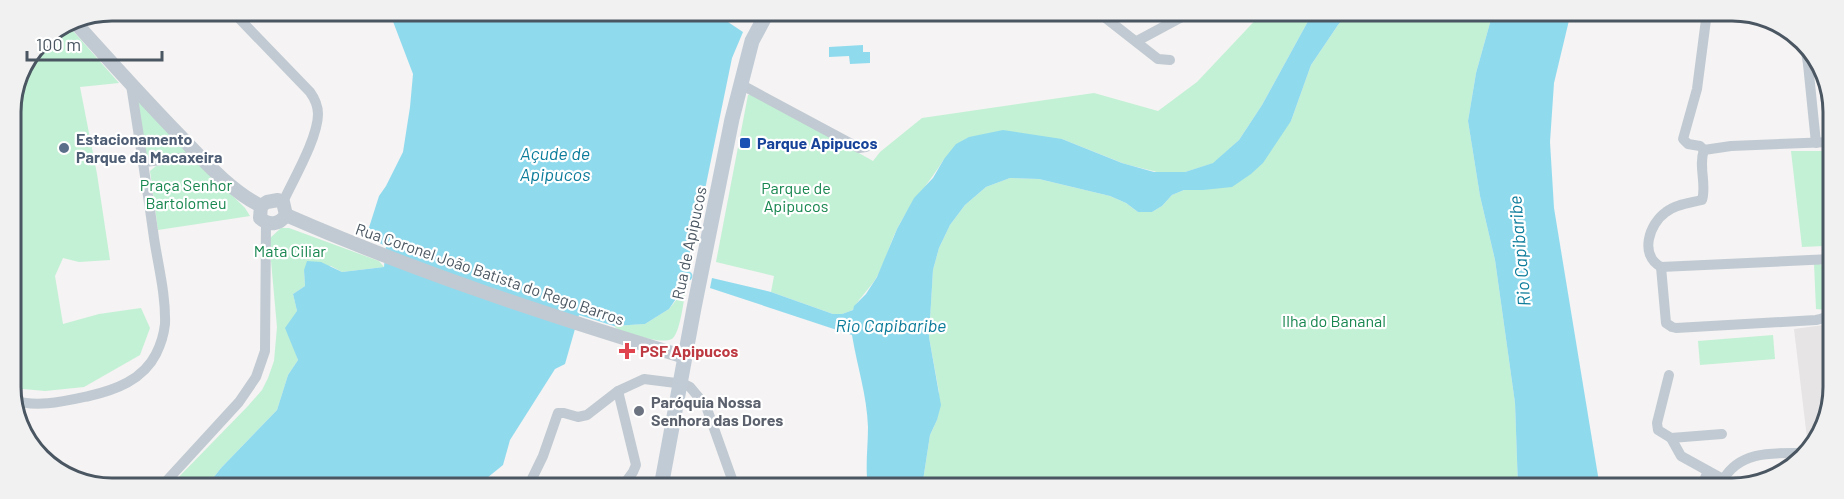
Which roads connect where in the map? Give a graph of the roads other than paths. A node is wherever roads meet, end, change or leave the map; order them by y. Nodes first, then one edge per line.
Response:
1 (242, 21) edge
2 (763, 21) edge
3 (1110, 21) edge
4 (1174, 21) edge
5 (1706, 21) edge
6 (79, 27) edge
7 (1137, 41) junction
8 (1170, 60) dead end
9 (1808, 64) edge
10 (130, 84) junction
11 (740, 84) junction
12 (1815, 143) junction
13 (1823, 143) edge
14 (866, 147) dead end
15 (1704, 150) junction
16 (199, 156) junction
17 (144, 162) junction
18 (261, 206) junction
19 (284, 209) junction
20 (266, 223) junction
21 (1823, 259) edge
22 (1660, 267) junction
23 (1823, 318) edge
24 (685, 357) junction
25 (1669, 375) dead end
26 (681, 383) junction
27 (618, 391) junction
28 (23, 402) edge
29 (1722, 434) dead end
30 (1671, 438) junction
31 (1793, 454) edge
32 (1708, 471) junction
33 (168, 478) edge
34 (532, 478) edge
35 (629, 478) edge
36 (663, 478) edge
37 (733, 478) edge
38 (1705, 478) edge
39 (1720, 478) edge
40 (1724, 478) edge

1 - 19 street
2 - 11 main road, Rua de Apipucos
3 - 7 street
4 - 7 street
5 - 15 street
6 - 10 street
7 - 8 street
9 - 12 street
10 - 16 street
10 - 17 street
11 - 14 street
11 - 24 main road, Rua de Apipucos
12 - 13 street
12 - 15 street
15 - 22 street
16 - 17 street
16 - 18 street
17 - 28 street
18 - 19 street
18 - 20 street
19 - 20 street
19 - 24 street, Rua Coronel João Batista do Rego Barros
20 - 33 street
21 - 22 street
22 - 23 street
24 - 26 main road, Rua de Apipucos
25 - 30 street
26 - 27 street
26 - 36 main road, Rua de Apipucos
26 - 37 street
27 - 34 street
27 - 35 street
29 - 30 street
30 - 32 street
31 - 40 street
32 - 38 street
32 - 39 street

